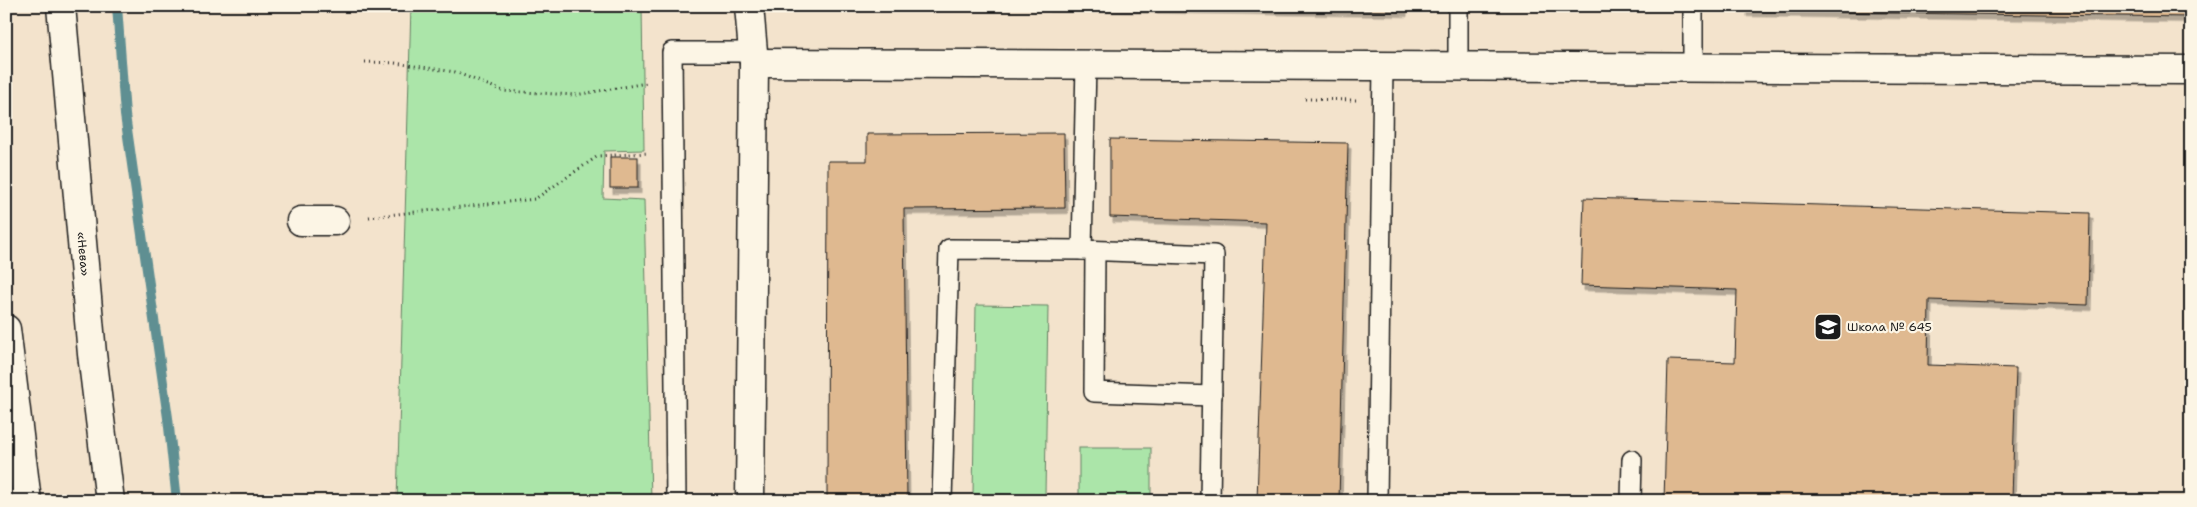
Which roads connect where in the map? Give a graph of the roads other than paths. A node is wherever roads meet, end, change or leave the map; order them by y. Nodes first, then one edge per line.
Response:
1 (60, 6) edge
2 (749, 6) edge
3 (1458, 6) edge
4 (1693, 6) edge
5 (753, 57) junction
6 (1086, 64) junction
7 (1383, 66) junction
8 (1458, 66) junction
9 (1693, 68) junction
10 (2191, 70) edge
11 (300, 221) dead end
12 (336, 221) dead end
13 (1089, 250) junction
14 (6, 329) edge
15 (1212, 396) junction
16 (1632, 460) dead end
17 (27, 501) edge
18 (110, 501) edge
19 (676, 501) edge
20 (750, 501) edge
21 (942, 501) edge
22 (1210, 501) edge
23 (1377, 501) edge
24 (1631, 501) edge

1 - 18 main road, «Нева»
2 - 5 main road
3 - 8 lane
4 - 9 lane
5 - 6 main road
5 - 19 lane
5 - 20 main road
6 - 7 main road
6 - 13 lane
7 - 8 main road
7 - 23 lane
8 - 9 main road
9 - 10 main road
11 - 12 main road
13 - 15 lane
13 - 15 lane
13 - 21 lane
14 - 17 main road
15 - 22 lane
16 - 24 lane

